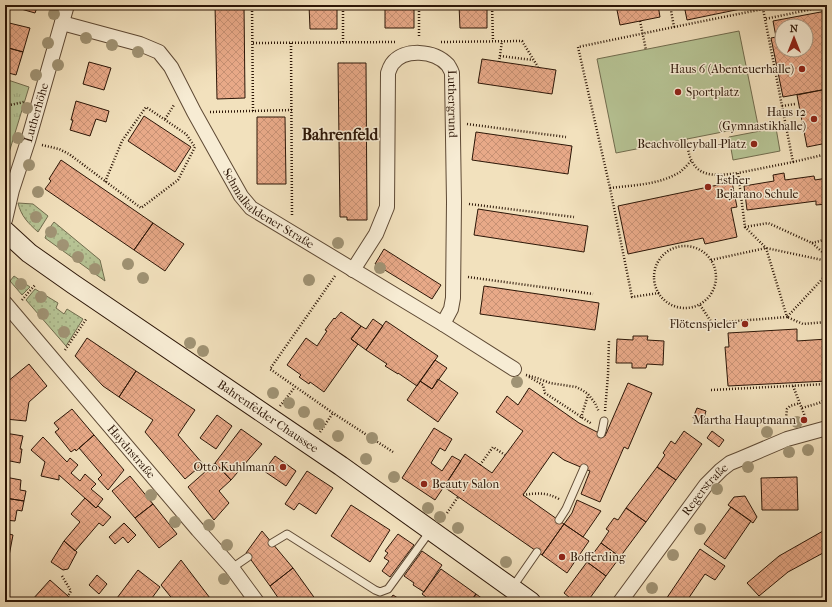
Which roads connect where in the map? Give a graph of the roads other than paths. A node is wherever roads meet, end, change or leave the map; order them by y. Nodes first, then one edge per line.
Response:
1 (67, 5) edge
2 (62, 23) junction
3 (5, 220) edge
4 (5, 231) edge
5 (349, 267) junction
6 (5, 303) edge
7 (444, 324) junction
8 (514, 369) dead end
9 (604, 421) road end
10 (827, 428) edge
11 (601, 432) road end
12 (584, 468) dead end
13 (559, 520) dead end
14 (431, 530) junction
15 (272, 543) dead end
16 (537, 552) dead end
17 (248, 557) dead end
18 (232, 568) junction
19 (512, 588) junction
20 (257, 602) edge
21 (531, 602) edge
22 (620, 602) edge

1 - 2 street, Lutherhöhe
2 - 3 street, Lutherhöhe
2 - 5 street, Schmalkaldener Straße
4 - 14 main road, Bahrenfelder Chaussee
5 - 7 street, Schmalkaldener Straße
5 - 7 street, Luthergrund
6 - 18 street, Haydnstraße
7 - 8 street, Schmalkaldener Straße
9 - 11 lane
10 - 22 street, Regerstraße
12 - 13 lane
14 - 15 lane
14 - 19 main road, Bahrenfelder Chaussee
16 - 19 lane
17 - 18 lane
18 - 20 street, Haydnstraße
19 - 21 main road, Bahrenfelder Chaussee

